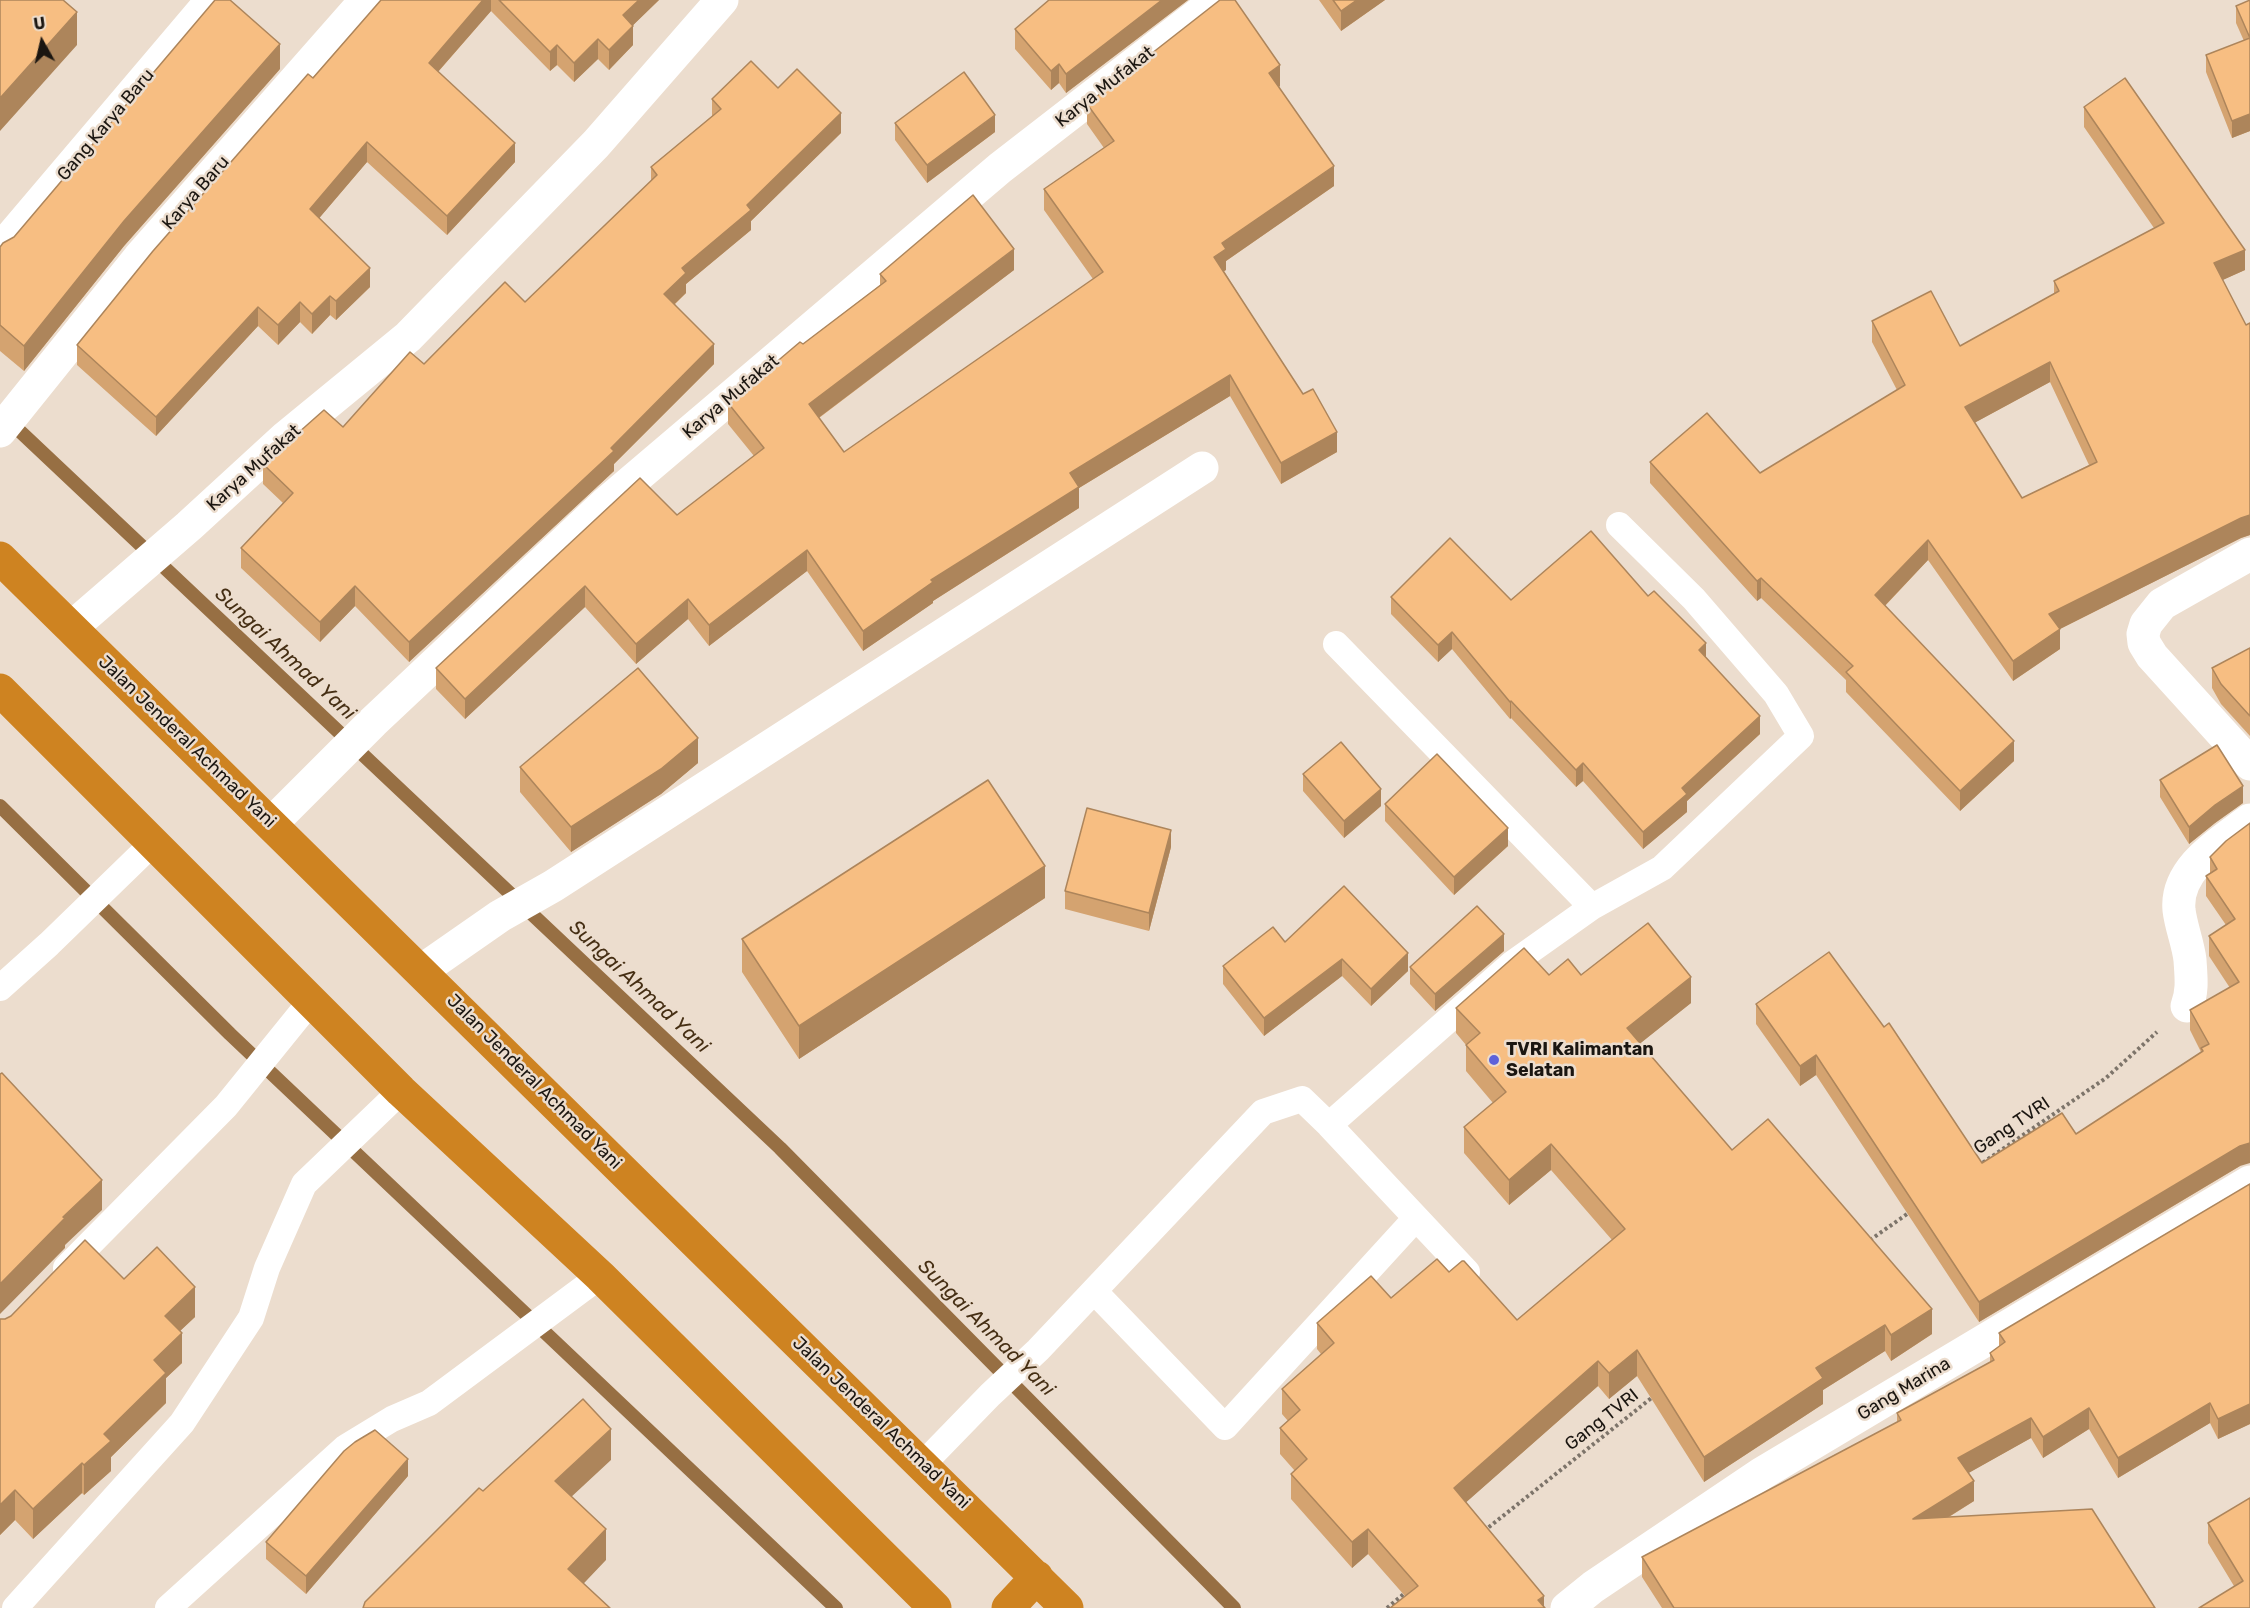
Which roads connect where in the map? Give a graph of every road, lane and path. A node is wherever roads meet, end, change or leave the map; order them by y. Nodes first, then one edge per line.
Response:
1 (212, 0) edge
2 (366, 0) edge
3 (722, 0) edge
4 (1217, 0) edge
5 (0, 250) edge
6 (0, 431) edge
7 (1202, 468) dead end
8 (1619, 525) dead end
9 (2250, 554) edge
10 (0, 558) edge
11 (71, 628) junction
12 (1336, 644) dead end
13 (0, 690) edge
14 (2250, 764) edge
15 (2250, 820) edge
16 (271, 824) junction
17 (153, 843) junction
18 (1592, 907) junction
19 (421, 971) junction
20 (0, 988) edge
21 (311, 1001) junction
22 (2187, 1006) joint
23 (401, 1091) junction
24 (1329, 1125) junction
25 (1969, 1172) edge
26 (2250, 1182) edge
27 (1920, 1206) edge
28 (1416, 1218) junction
29 (1862, 1246) edge
30 (1467, 1272) edge
31 (600, 1276) junction
32 (50, 1284) edge
33 (1094, 1291) junction
34 (1662, 1390) edge
35 (922, 1465) junction
36 (1477, 1536) edge
37 (1037, 1577) junction
38 (1412, 1587) edge
39 (15, 1608) edge
40 (168, 1608) edge
41 (935, 1608) edge
42 (1008, 1608) edge
43 (1067, 1608) edge
44 (1387, 1608) edge
45 (1567, 1608) edge

1 - 5 street, Gang Karya Baru
2 - 6 street, Karya Baru
3 - 11 street, Karya Mufakat
4 - 16 street, Karya Mufakat
7 - 19 street
8 - 18 lane
9 - 14 street
10 - 11 highway, Jalan Jenderal Achmad Yani
11 - 16 highway, Jalan Jenderal Achmad Yani
12 - 18 lane
13 - 17 highway
15 - 22 street
16 - 19 highway, Jalan Jenderal Achmad Yani
17 - 20 lane
17 - 21 highway
18 - 24 lane
19 - 35 highway, Jalan Jenderal Achmad Yani
21 - 23 highway
21 - 32 lane
22 - 25 path, Gang TVRI
23 - 31 highway
23 - 39 lane
24 - 28 lane
24 - 33 lane
26 - 45 street, Gang Marina
27 - 29 path
28 - 30 lane
28 - 33 lane
31 - 40 lane
31 - 41 highway
33 - 35 lane
34 - 36 path, Gang TVRI
35 - 37 highway, Jalan Jenderal Achmad Yani
37 - 42 highway
37 - 43 highway, Jalan Jenderal Achmad Yani
38 - 44 path

